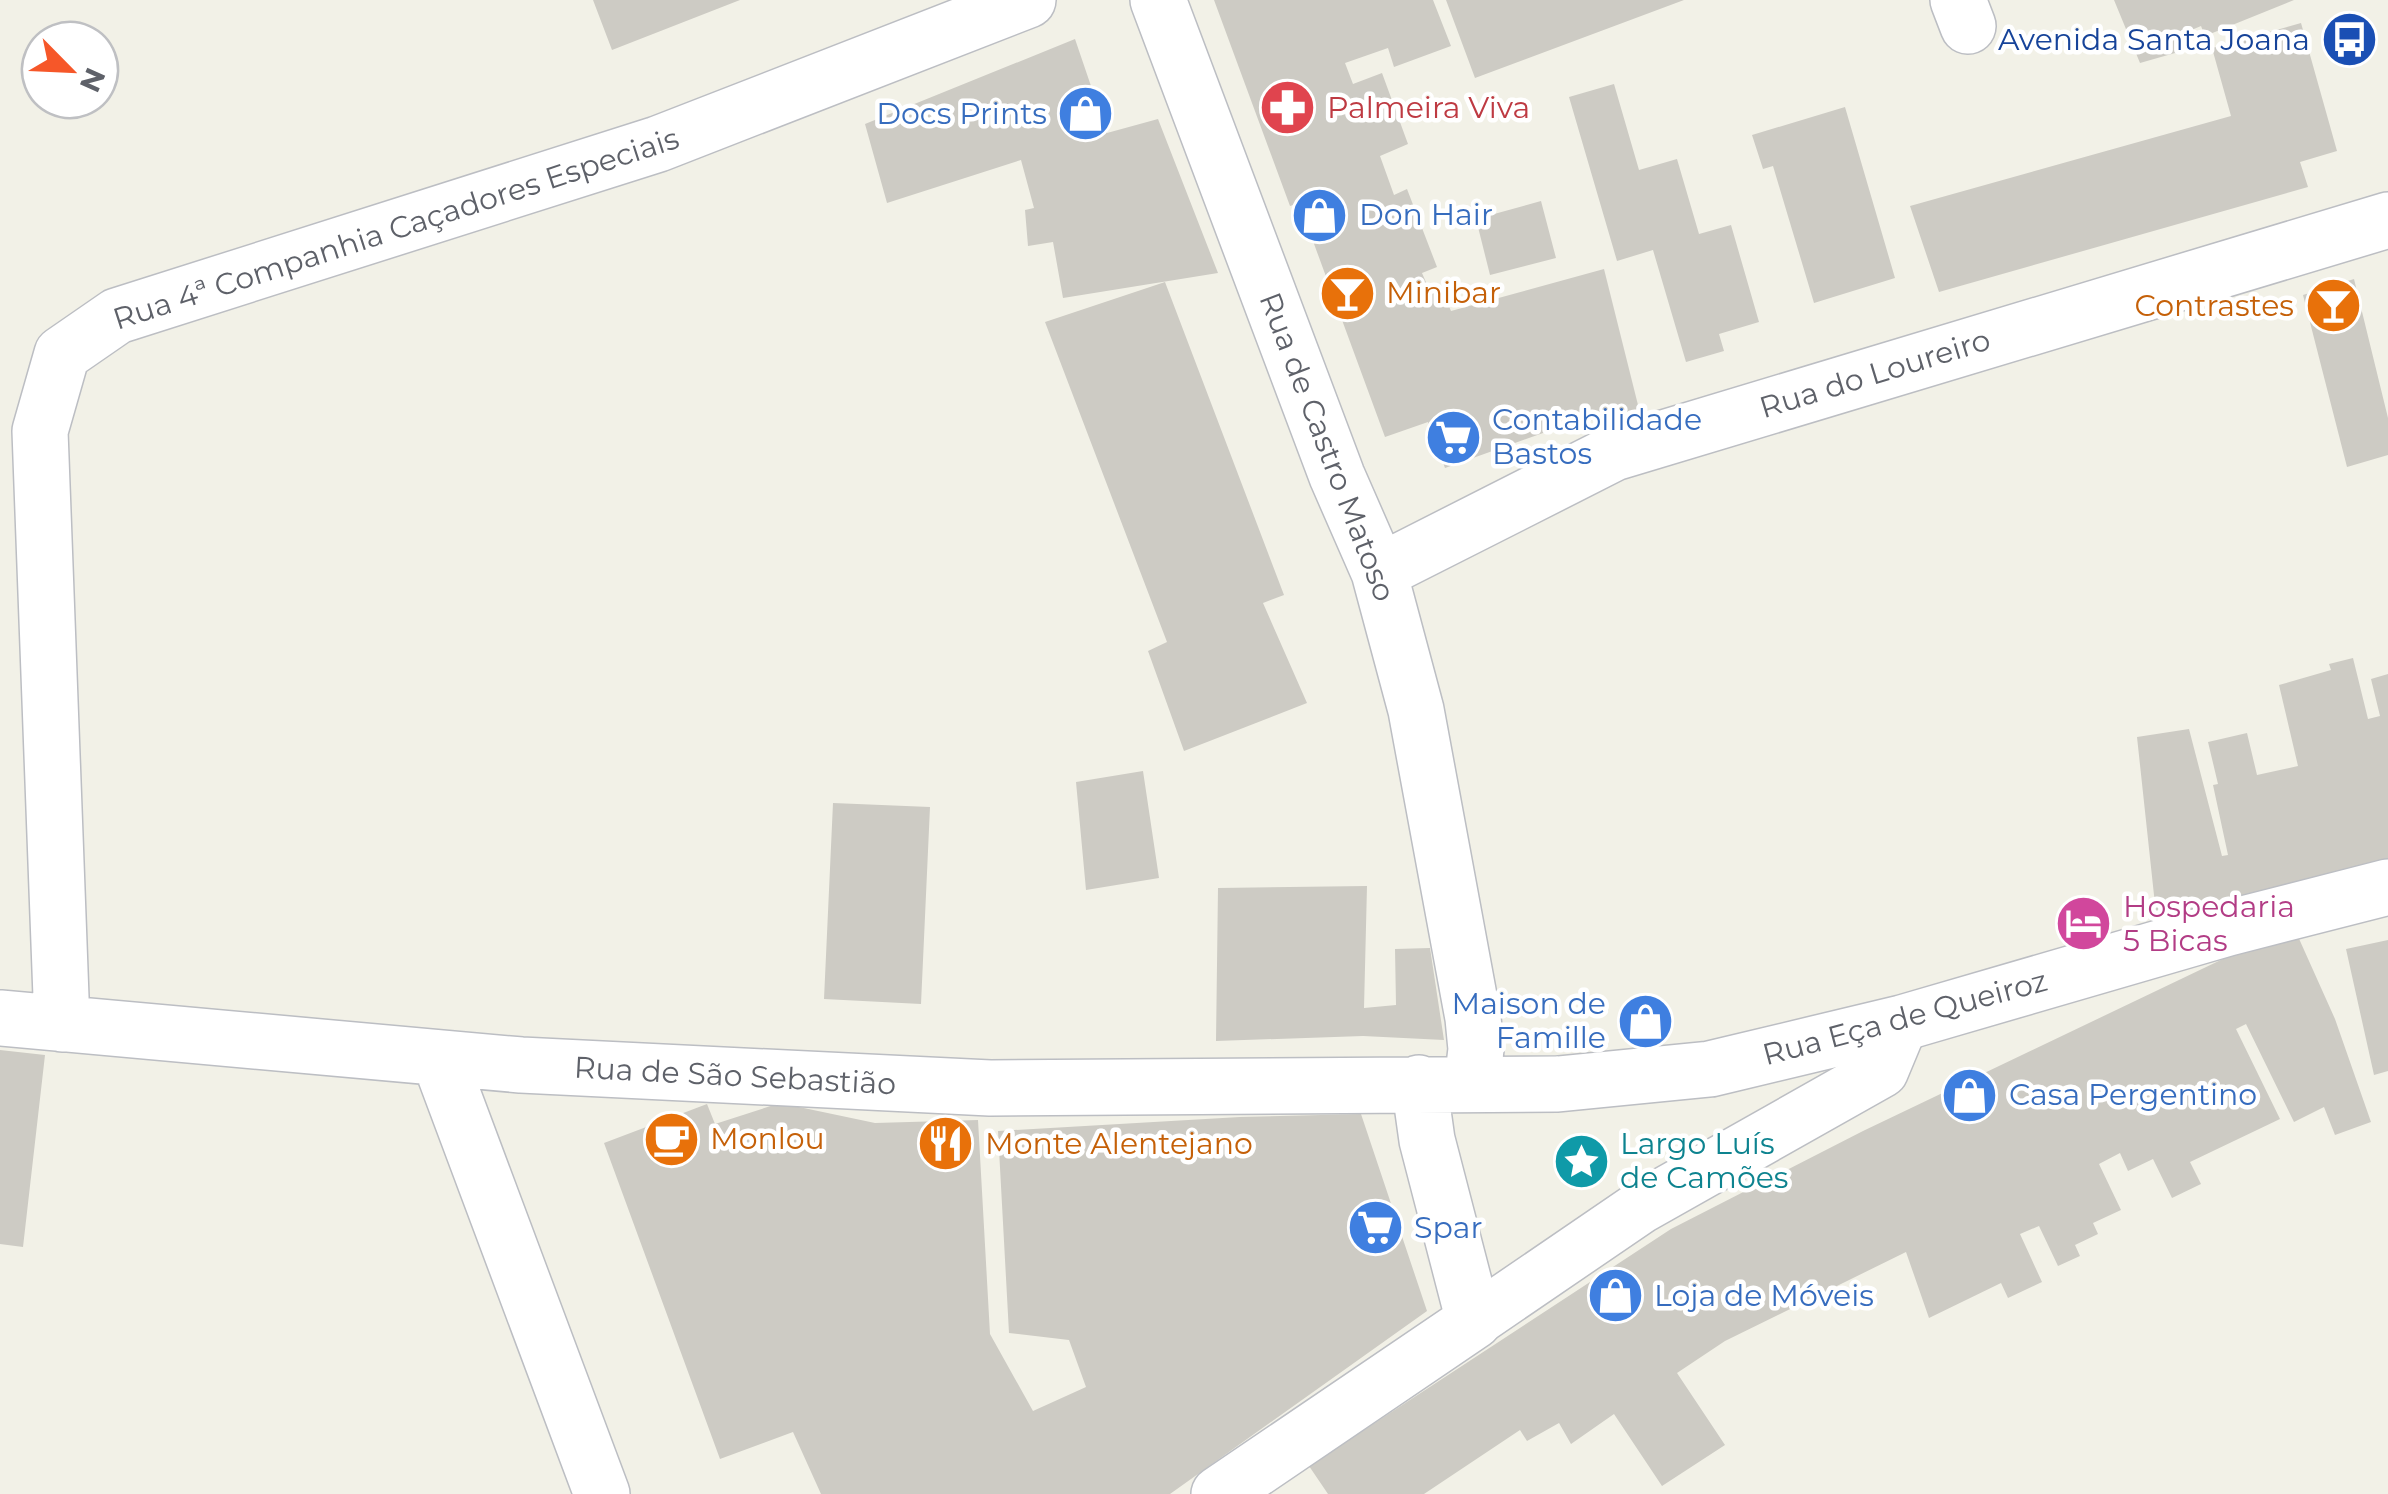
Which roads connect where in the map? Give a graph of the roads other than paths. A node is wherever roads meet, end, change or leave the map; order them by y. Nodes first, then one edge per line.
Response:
1 (1028, 0) edge
2 (1158, 0) edge
3 (2388, 220) edge
4 (1379, 572) junction
5 (2388, 886) edge
6 (0, 1018) edge
7 (1902, 1023) junction
8 (62, 1024) junction
9 (439, 1058) junction
10 (1419, 1083) junction
11 (1472, 1084) junction
12 (1474, 1321) junction
13 (602, 1494) edge
14 (1218, 1494) edge

1 - 8 street, Rua 4ª Companhia Caçadores Especiais
2 - 4 street, Rua de Castro Matoso
3 - 4 street, Rua do Loureiro
4 - 11 street, Rua de Castro Matoso
5 - 7 street, Rua Eça de Queiroz
6 - 8 street, Rua de São Sebastião
7 - 11 street, Rua Eça de Queiroz
7 - 12 street
8 - 9 street, Rua de São Sebastião
9 - 10 street, Rua de São Sebastião
9 - 13 street
10 - 11 street, Rua de São Sebastião
10 - 12 street
12 - 14 street

